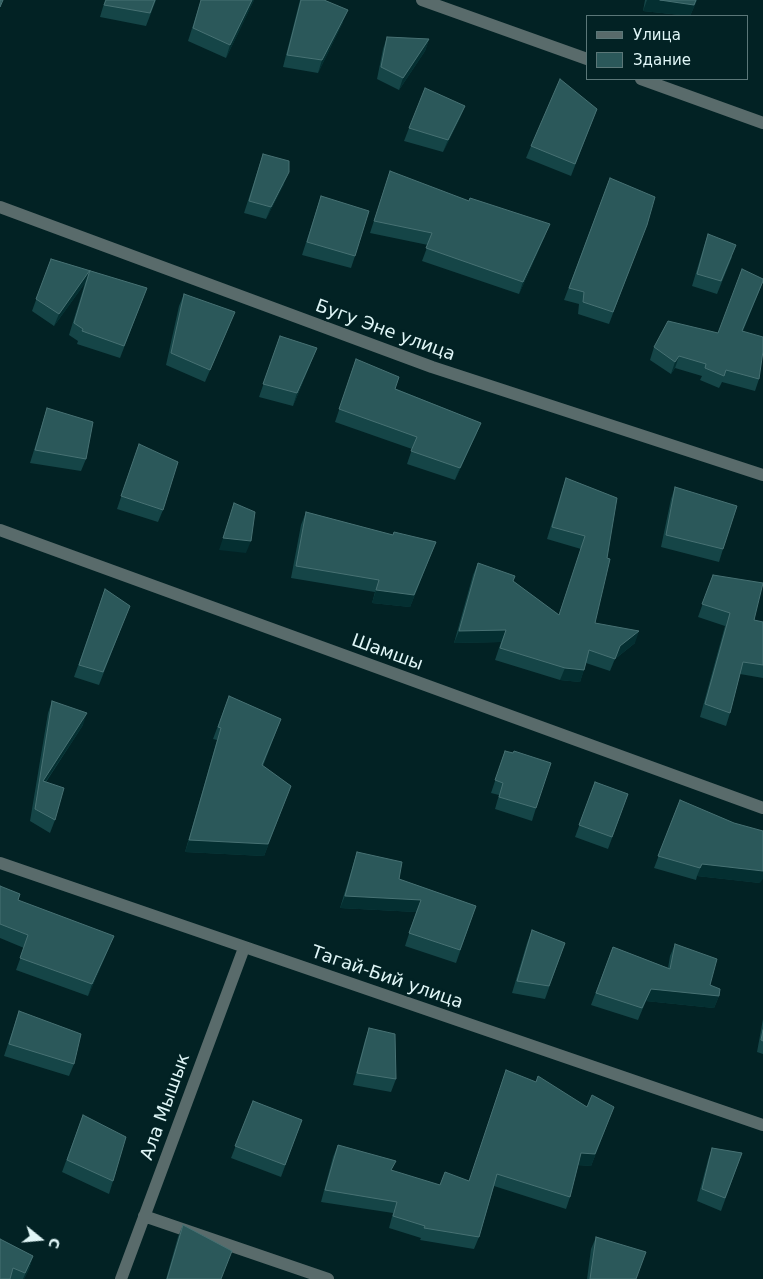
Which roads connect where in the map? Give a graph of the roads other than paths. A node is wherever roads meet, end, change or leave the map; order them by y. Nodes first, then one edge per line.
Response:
1 (422, 0) edge
2 (586, 59) edge
3 (644, 80) edge
4 (763, 123) edge
5 (0, 207) edge
6 (763, 475) edge
7 (0, 530) edge
8 (763, 808) edge
9 (0, 863) edge
10 (244, 948) junction
11 (763, 1125) edge
12 (144, 1216) junction
13 (120, 1279) edge
14 (328, 1279) edge

1 - 2 street
3 - 4 street
5 - 6 street, Бугу Эне улица
7 - 8 street, Шамшы
9 - 10 street, Тагай-Бий улица
10 - 11 street, Тагай-Бий улица
10 - 12 street, Ала Мышык
12 - 13 street, Ала Мышык
12 - 14 street

